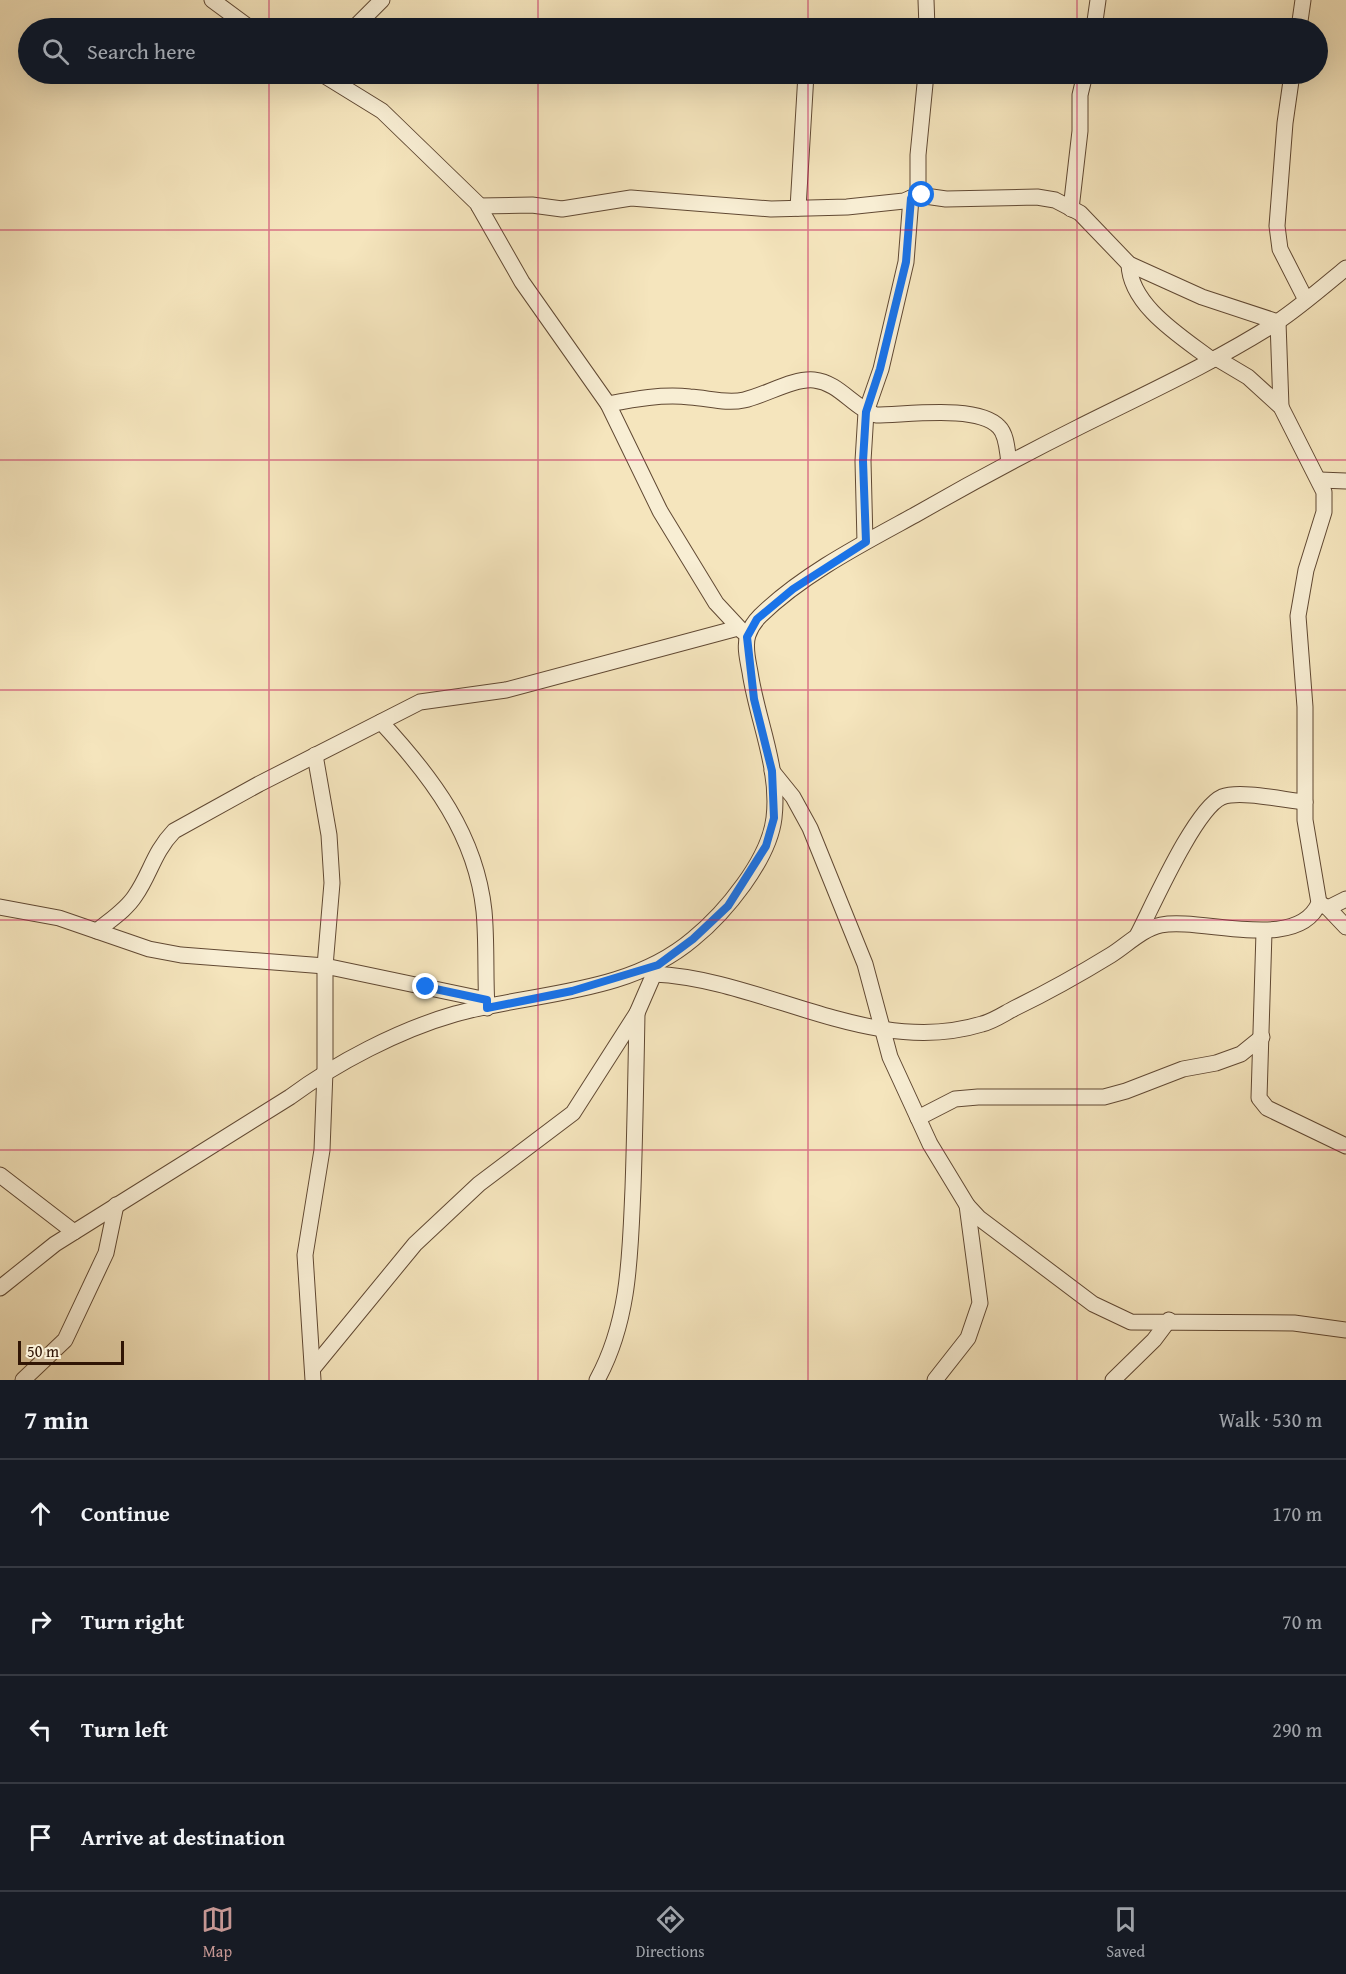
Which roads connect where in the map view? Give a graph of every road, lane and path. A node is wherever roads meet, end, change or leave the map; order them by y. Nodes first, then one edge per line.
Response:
1 (212, 0) edge
2 (382, 0) edge
3 (926, 0) edge
4 (1098, 0) edge
5 (1303, 0) edge
6 (236, 18) edge
7 (364, 18) edge
8 (927, 18) edge
9 (1095, 18) edge
10 (1300, 18) edge
11 (338, 84) edge
12 (805, 84) edge
13 (925, 84) edge
14 (1084, 84) edge
15 (1291, 84) edge
16 (915, 197) junction
17 (479, 206) junction
18 (798, 208) junction
19 (1071, 209) junction
20 (1129, 264) junction
21 (1346, 268) edge
22 (1306, 300) junction
23 (1278, 322) junction
24 (1214, 359) junction
25 (608, 404) junction
26 (1281, 407) junction
27 (866, 412) junction
28 (1009, 462) junction
29 (1320, 480) junction
30 (1346, 481) edge
31 (866, 542) junction
32 (742, 632) junction
33 (381, 722) junction
34 (315, 755) junction
35 (772, 771) junction
36 (1305, 802) junction
37 (1346, 899) edge
38 (1323, 905) junction
39 (0, 907) edge
40 (1346, 927) edge
41 (97, 931) junction
42 (1264, 932) junction
43 (1137, 937) junction
44 (325, 966) junction
45 (656, 970) junction
46 (487, 1004) junction
47 (637, 1013) junction
48 (882, 1031) junction
49 (1262, 1036) junction
50 (325, 1071) junction
51 (918, 1118) junction
52 (1346, 1146) edge
53 (0, 1175) edge
54 (967, 1204) junction
55 (116, 1205) junction
56 (74, 1232) junction
57 (0, 1288) edge
58 (1169, 1320) junction
59 (1346, 1330) edge
60 (313, 1374) edge
61 (23, 1380) edge
62 (597, 1380) edge
63 (936, 1380) edge
64 (1113, 1380) edge

1 - 6 street
2 - 7 street
3 - 8 street
4 - 9 street
5 - 10 street
11 - 17 street
12 - 18 street
13 - 16 street
14 - 19 street
15 - 22 street
16 - 18 street
16 - 19 street
16 - 27 street
17 - 18 street
17 - 25 street
19 - 20 street
20 - 23 street
20 - 24 street
21 - 22 street
22 - 23 street
23 - 24 street
23 - 26 street
24 - 26 street
24 - 28 street
25 - 27 street
25 - 32 street
26 - 29 street
27 - 28 street
27 - 31 street
28 - 31 street
29 - 30 street
29 - 36 street
31 - 32 street
32 - 33 street
32 - 35 street
33 - 34 street
33 - 46 street
34 - 41 street
34 - 44 street
35 - 45 street
35 - 48 street
36 - 38 street
36 - 43 street
37 - 38 street
38 - 40 street
38 - 42 street
39 - 41 street
41 - 44 street
42 - 43 street
42 - 49 street
43 - 48 street
44 - 46 street
44 - 50 street
45 - 46 street
45 - 47 street
45 - 48 street
46 - 50 street
47 - 60 street
47 - 62 street
48 - 51 street
49 - 51 street
49 - 52 street
50 - 55 street
50 - 60 street
51 - 54 street
53 - 56 street
54 - 58 street
54 - 63 street
55 - 56 street
55 - 61 street
56 - 57 street
58 - 59 street
58 - 64 street

